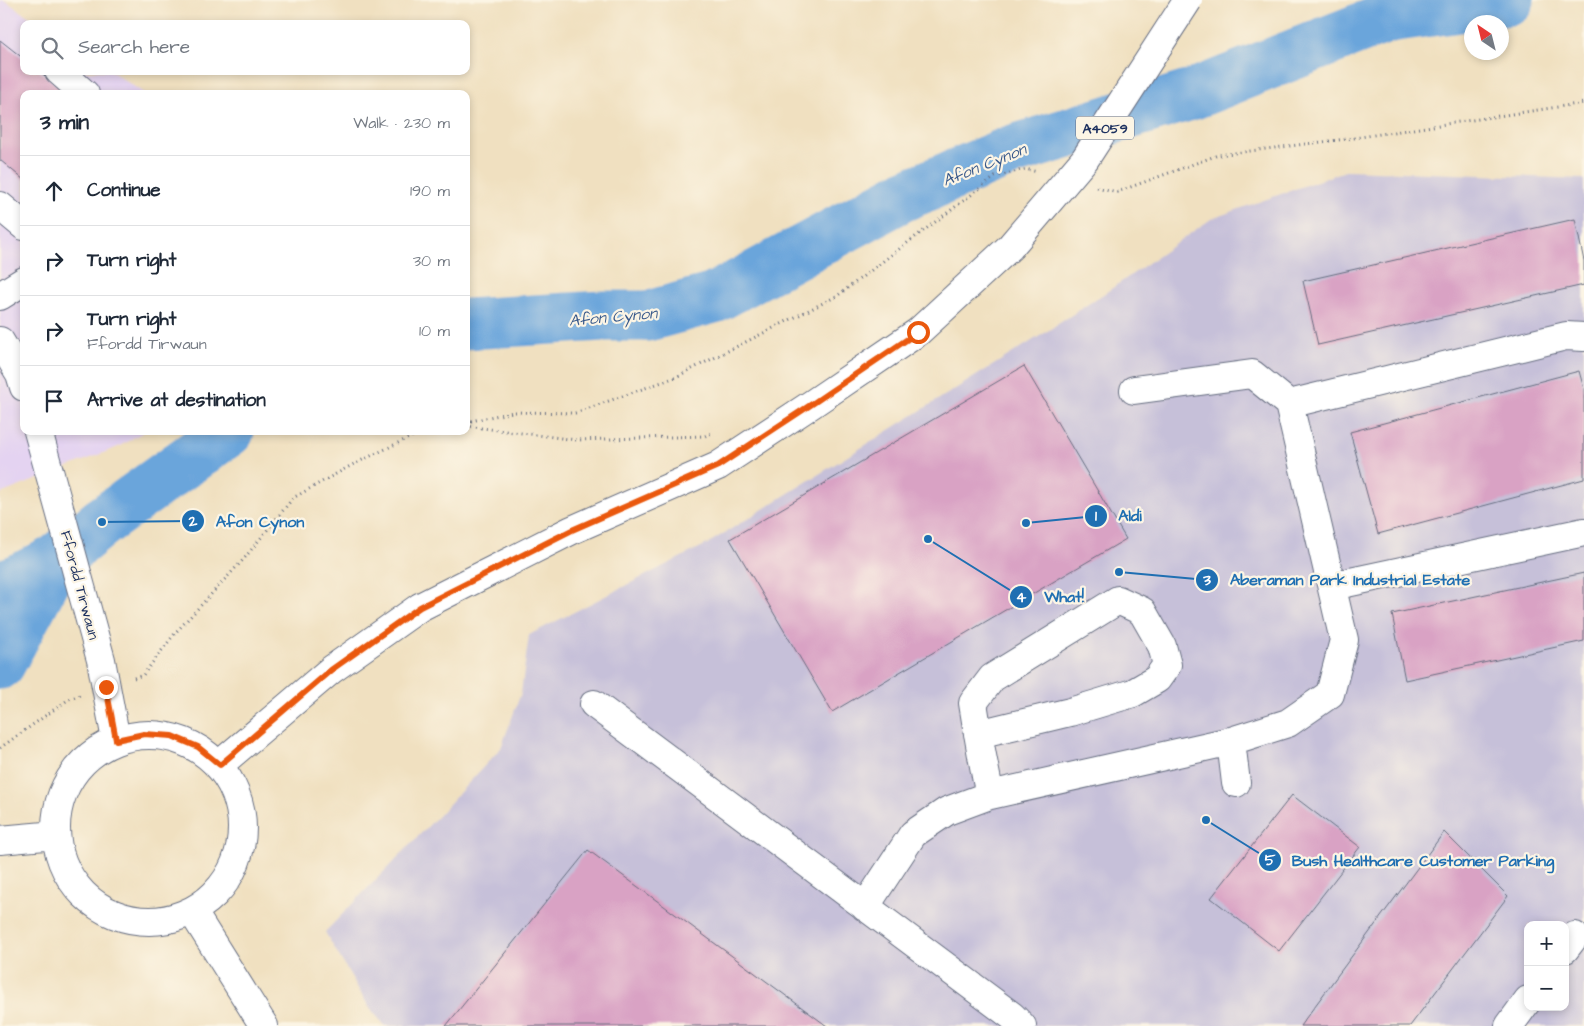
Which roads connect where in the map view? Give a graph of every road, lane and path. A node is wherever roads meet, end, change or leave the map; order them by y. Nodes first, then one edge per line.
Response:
1 (1188, 0) edge
2 (64, 75) edge
3 (80, 90) edge
4 (1584, 103) edge
5 (1044, 173) dead end
6 (1089, 185) dead end
7 (0, 206) edge
8 (20, 223) edge
9 (20, 284) edge
10 (0, 296) edge
11 (1584, 337) edge
12 (0, 340) edge
13 (20, 374) edge
14 (1134, 390) dead end
15 (1289, 404) junction
16 (470, 421) edge
17 (470, 427) edge
18 (723, 428) dead end
19 (416, 435) edge
20 (41, 441) edge
21 (1584, 532) edge
22 (1332, 586) junction
23 (106, 687) junction
24 (594, 704) dead end
25 (978, 734) junction
26 (116, 740) junction
27 (1231, 741) junction
28 (0, 748) edge
29 (220, 765) junction
30 (1236, 783) dead end
31 (990, 795) junction
32 (56, 835) junction
33 (0, 840) edge
34 (865, 907) junction
35 (192, 911) junction
36 (1524, 1005) edge
37 (264, 1026) edge
38 (1022, 1026) edge
39 (1509, 1026) edge

1 - 29 main road, A4059, bridge
2 - 3 main road
4 - 6 path
5 - 16 path
7 - 8 main road
9 - 10 main road
11 - 15 main road
12 - 13 main road
14 - 15 main road
15 - 22 main road
17 - 18 path
19 - 23 path
20 - 23 main road, Ffordd Tirwaun
21 - 22 main road
22 - 27 main road
23 - 26 main road, Ffordd Tirwaun
23 - 28 path
24 - 34 main road
25 - 25 main road
25 - 31 main road
26 - 29 main road
26 - 32 main road
27 - 30 main road
27 - 31 main road
29 - 35 main road
31 - 34 main road
32 - 33 main road
32 - 35 main road
34 - 38 main road
35 - 37 main road
36 - 39 main road

